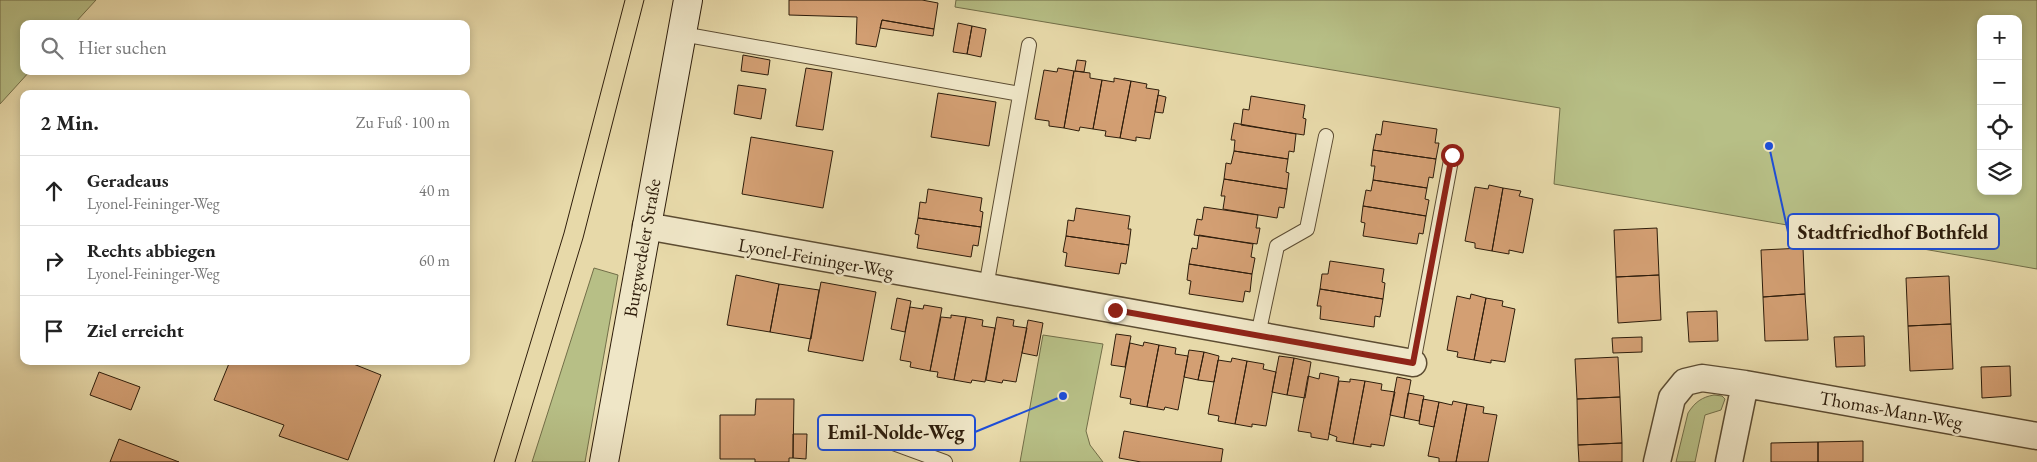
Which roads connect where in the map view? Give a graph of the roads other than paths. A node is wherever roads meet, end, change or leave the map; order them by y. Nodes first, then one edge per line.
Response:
1 (688, 0) edge
2 (682, 34) junction
3 (1029, 45) dead end
4 (1020, 94) junction
5 (1326, 136) dead end
6 (1452, 155) dead end
7 (646, 226) junction
8 (986, 288) junction
9 (1258, 335) junction
10 (1413, 363) joint
11 (1745, 384) junction
12 (844, 425) dead end
13 (2037, 436) edge
14 (604, 462) edge
15 (945, 462) edge
16 (1657, 462) edge
17 (1729, 462) edge

1 - 2 main road, Burgwedeler Straße
2 - 4 lane
2 - 7 main road, Burgwedeler Straße
3 - 4 lane
4 - 8 lane
5 - 9 lane
6 - 10 lane, Lyonel-Feininger-Weg
7 - 8 street, Lyonel-Feininger-Weg
7 - 14 main road, Burgwedeler Straße
8 - 9 street, Lyonel-Feininger-Weg
9 - 10 street, Lyonel-Feininger-Weg
11 - 13 street, Thomas-Mann-Weg
11 - 16 street, Thomas-Mann-Weg
11 - 17 street
12 - 15 lane

